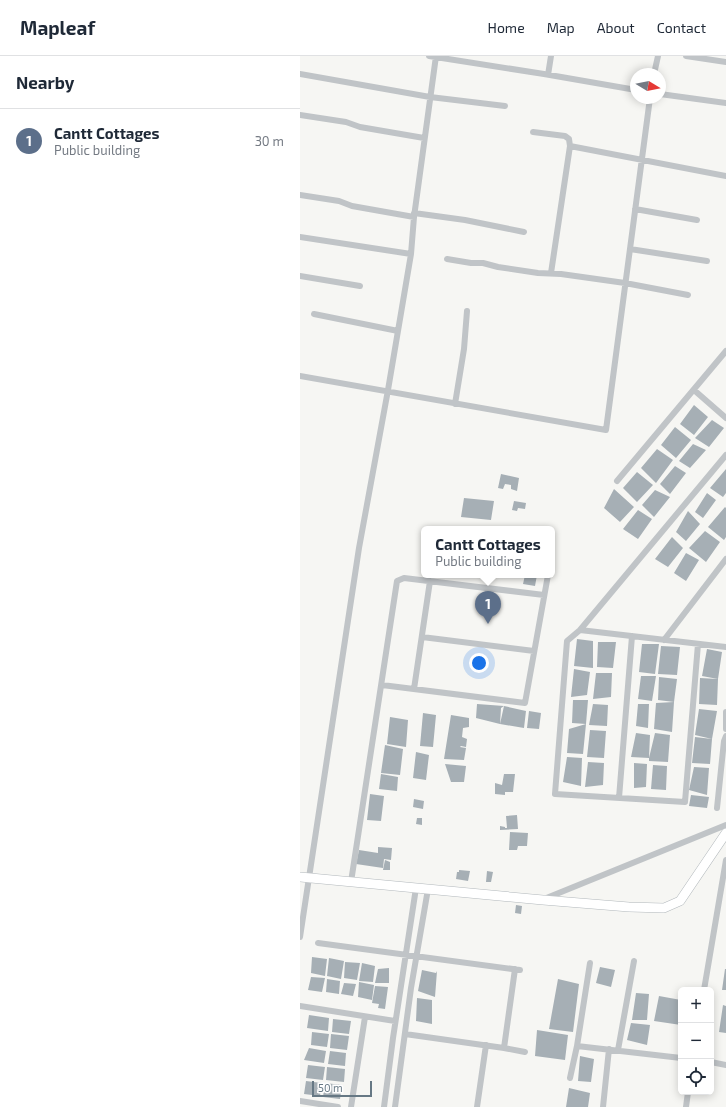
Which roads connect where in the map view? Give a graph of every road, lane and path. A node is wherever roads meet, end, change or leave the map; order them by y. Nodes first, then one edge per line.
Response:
1 (433, 56) edge
2 (551, 56) edge
3 (658, 56) edge
4 (686, 56) edge
5 (726, 62) edge
6 (655, 68) edge
7 (300, 74) edge
8 (548, 75) junction
9 (630, 89) edge
10 (666, 95) edge
11 (430, 97) junction
12 (726, 103) edge
13 (649, 104) edge
14 (505, 106) dead end
15 (300, 115) edge
16 (533, 132) dead end
17 (424, 138) junction
18 (570, 146) junction
19 (642, 159) junction
20 (726, 176) edge
21 (300, 195) edge
22 (635, 209) junction
23 (414, 215) junction
24 (697, 220) dead end
25 (524, 232) dead end
26 (300, 237) edge
27 (630, 248) junction
28 (411, 254) junction
29 (447, 259) dead end
30 (707, 261) dead end
31 (551, 274) junction
32 (300, 276) edge
33 (625, 283) junction
34 (360, 286) dead end
35 (688, 295) dead end
36 (467, 311) dead end
37 (314, 314) dead end
38 (398, 331) junction
39 (726, 351) edge
40 (300, 376) edge
41 (388, 390) junction
42 (694, 390) junction
43 (455, 404) junction
44 (726, 418) edge
45 (726, 455) edge
46 (617, 481) dead end
47 (726, 559) edge
48 (547, 578) edge
49 (430, 581) junction
50 (544, 595) junction
51 (580, 630) junction
52 (422, 636) junction
53 (632, 636) junction
54 (664, 640) junction
55 (698, 644) junction
56 (726, 647) edge
57 (534, 651) junction
58 (382, 685) junction
59 (414, 689) junction
60 (726, 712) edge
61 (726, 729) edge
62 (726, 736) edge
63 (619, 798) junction
64 (717, 808) dead end
65 (726, 825) edge
66 (726, 833) edge
67 (726, 860) edge
68 (304, 878) edge
69 (351, 882) junction
70 (416, 888) junction
71 (428, 889) junction
72 (543, 900) junction
73 (300, 937) edge
74 (318, 943) dead end
75 (406, 954) junction
76 (416, 956) junction
77 (634, 961) dead end
78 (590, 963) dead end
79 (705, 987) edge
80 (300, 1006) edge
81 (365, 1016) junction
82 (395, 1021) junction
83 (405, 1034) junction
84 (486, 1045) junction
85 (577, 1046) junction
86 (504, 1048) junction
87 (609, 1049) junction
88 (618, 1050) junction
89 (525, 1052) dead end
90 (678, 1058) edge
91 (714, 1063) edge
92 (726, 1065) edge
93 (570, 1078) dead end
94 (688, 1095) edge
95 (300, 1101) edge
96 (338, 1107) edge
97 (351, 1107) edge
98 (384, 1107) edge
99 (395, 1107) edge
100 (477, 1107) edge
101 (603, 1107) edge
102 (686, 1107) edge

1 - 8 street
1 - 11 street
2 - 8 street
3 - 6 street
4 - 5 street
7 - 11 street
8 - 9 street
10 - 12 street
11 - 14 street
11 - 17 street
13 - 19 street
15 - 17 street
16 - 18 street
17 - 23 street
18 - 19 street
18 - 31 street
19 - 20 street
19 - 22 street
21 - 23 street
22 - 24 street
22 - 27 street
23 - 25 street
23 - 28 street
26 - 28 street
27 - 30 street
27 - 33 street
28 - 38 street
29 - 31 street
31 - 33 street
32 - 34 street
33 - 35 street
33 - 43 street
36 - 43 street
37 - 38 street
38 - 41 street
39 - 42 street
40 - 41 street
41 - 43 street
41 - 68 street
42 - 44 street
42 - 46 street
45 - 51 street
47 - 54 street
48 - 50 street
49 - 50 street
49 - 52 street
49 - 58 street
50 - 57 street
51 - 53 street
51 - 63 street
52 - 57 street
52 - 59 street
53 - 54 street
53 - 63 street
54 - 55 street
55 - 56 street
55 - 63 street
57 - 59 street
58 - 59 street
58 - 69 street
60 - 61 street
62 - 64 street
65 - 72 street
66 - 72 main road
67 - 79 street
68 - 69 main road
68 - 73 street
69 - 70 main road
70 - 71 main road
70 - 75 street
71 - 72 main road
71 - 76 street
74 - 75 street
75 - 76 street
75 - 82 street
76 - 83 street
76 - 86 street
77 - 88 street
78 - 85 street
80 - 81 street
81 - 82 street
81 - 97 street
82 - 98 street
83 - 84 street
83 - 99 street
84 - 86 street
84 - 100 street
85 - 87 street
85 - 93 street
86 - 89 street
87 - 88 street
87 - 101 street
88 - 90 street
91 - 92 street
94 - 102 street
95 - 96 street

